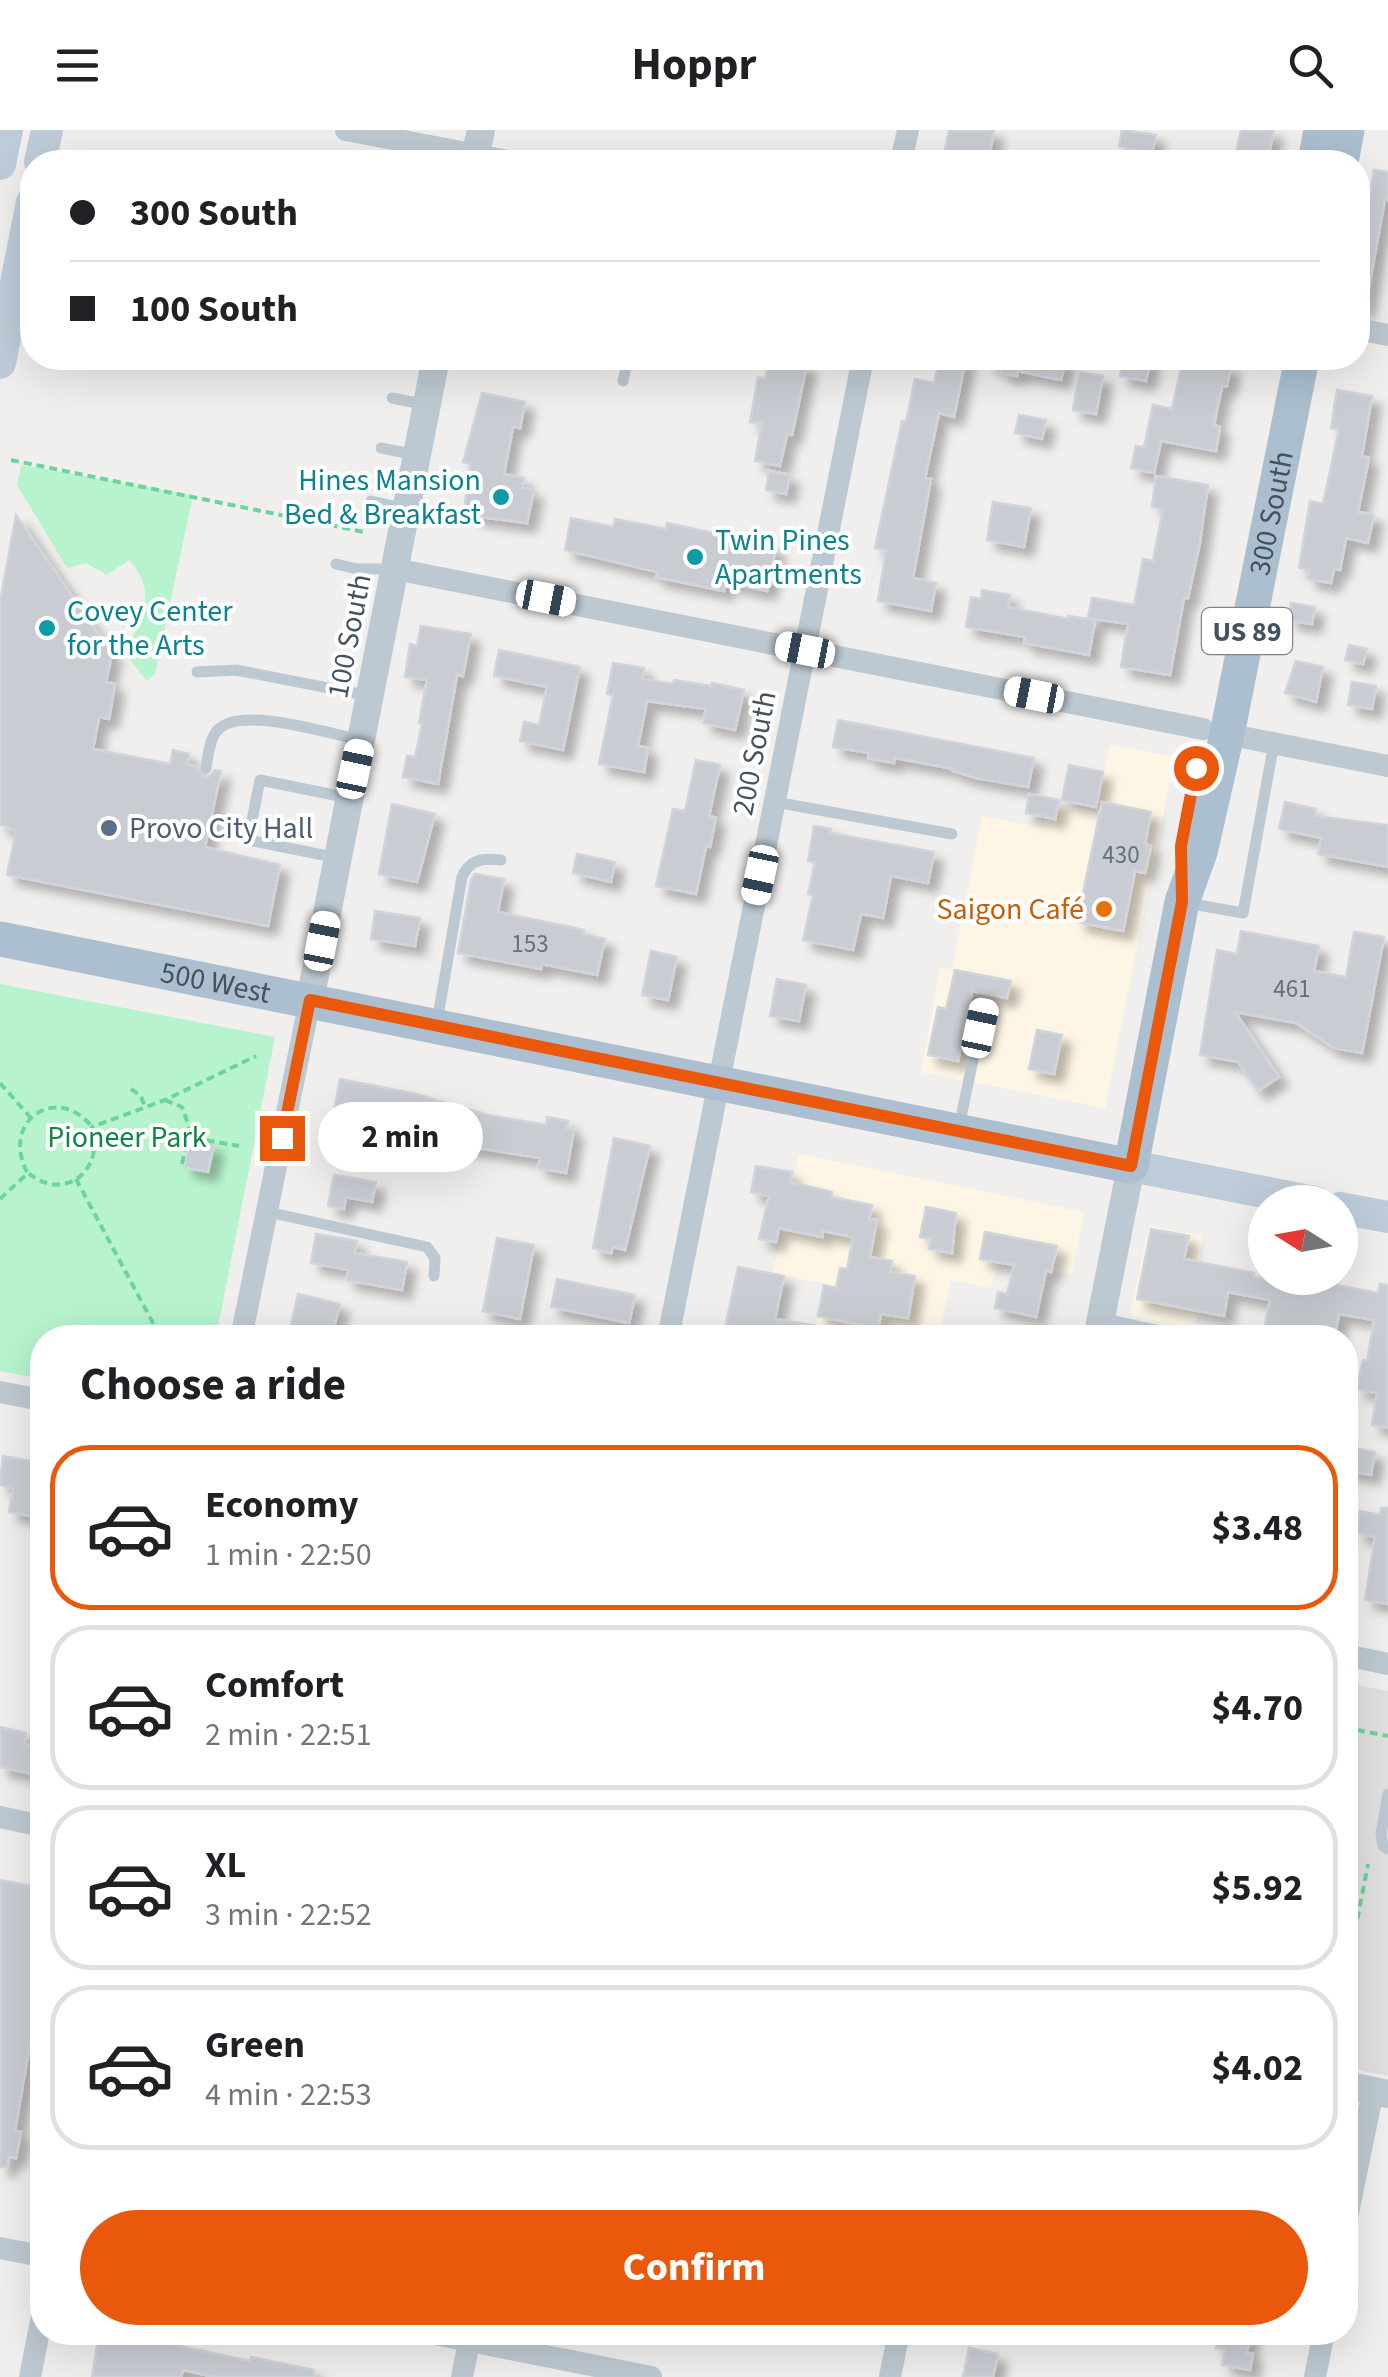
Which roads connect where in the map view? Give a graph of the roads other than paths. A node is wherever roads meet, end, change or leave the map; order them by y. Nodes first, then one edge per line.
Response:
1 (7, 130) edge
2 (346, 130) edge
3 (477, 149) edge
4 (0, 164) edge
5 (20, 262) edge
6 (0, 363) edge
7 (434, 370) edge
8 (625, 370) edge
9 (861, 370) edge
10 (1276, 370) edge
11 (1299, 370) edge
12 (623, 381) dead end
13 (392, 398) dead end
14 (427, 405) junction
15 (382, 448) dead end
16 (417, 455) junction
17 (371, 501) dead end
18 (407, 508) junction
19 (336, 564) dead end
20 (395, 568) junction
21 (805, 650) junction
22 (197, 672) dead end
23 (370, 696) junction
24 (1215, 731) junction
25 (361, 740) junction
26 (1274, 743) junction
27 (1388, 766) edge
28 (206, 768) dead end
29 (349, 798) junction
30 (775, 802) junction
31 (952, 834) dead end
32 (338, 858) junction
33 (501, 860) dead end
34 (1182, 902) junction
35 (0, 939) edge
36 (310, 1000) junction
37 (985, 1002) dead end
38 (436, 1026) junction
39 (719, 1083) junction
40 (958, 1131) junction
41 (1131, 1166) junction
42 (1248, 1189) edge
43 (1358, 1211) edge
44 (268, 1212) junction
45 (1388, 1217) edge
46 (434, 1276) dead end
47 (244, 1325) edge
48 (671, 1325) edge
49 (1100, 1325) edge
50 (0, 1392) edge
51 (30, 1398) edge
52 (1358, 1658) edge
53 (1388, 1664) edge
54 (1388, 1794) edge
55 (0, 1817) edge
56 (30, 1823) edge
57 (1388, 1849) edge
58 (1368, 2090) edge
59 (1358, 2150) edge
60 (0, 2248) edge
61 (30, 2254) edge
62 (36, 2345) edge
63 (468, 2345) edge
64 (506, 2345) edge
65 (896, 2345) edge
66 (1321, 2345) edge
67 (30, 2377) edge
68 (462, 2377) edge
69 (651, 2377) edge
70 (890, 2377) edge
71 (1315, 2377) edge

1 - 4 main road
2 - 3 street
5 - 6 main road
7 - 14 street, 100 South
8 - 12 lane
9 - 21 street, 200 South
10 - 24 main road, 300 South / US 89
11 - 24 main road, 300 South / US 89
13 - 14 lane
14 - 16 street, 100 South
15 - 16 lane
16 - 18 street, 100 South
17 - 18 lane
18 - 20 street, 100 South
19 - 20 lane
20 - 21 street
20 - 23 street, 100 South
21 - 24 street
21 - 30 street, 200 South
22 - 23 lane
23 - 25 street, 100 South
24 - 26 street
24 - 34 main road, 300 South / US 89
25 - 28 lane
25 - 29 street, 100 South
26 - 27 street
26 - 34 lane
29 - 32 street, 100 South
29 - 32 lane
30 - 31 lane
30 - 39 street, 200 South
32 - 36 street, 100 South
33 - 38 lane
34 - 41 main road, 300 South / US 89
35 - 36 main road, 500 West
36 - 38 main road, 500 West
36 - 44 street, 100 South
37 - 40 lane
38 - 39 main road, 500 West
39 - 40 main road, 500 West
39 - 48 street, 200 South
40 - 41 main road, 500 West
41 - 42 main road, 500 West
41 - 49 street, 300 South
43 - 45 main road
44 - 46 lane
44 - 47 street, 100 South
50 - 51 street
52 - 53 street
54 - 57 lane
55 - 56 street
58 - 59 street
60 - 61 street
62 - 67 street
63 - 68 street
64 - 69 street
65 - 70 street
66 - 71 street

